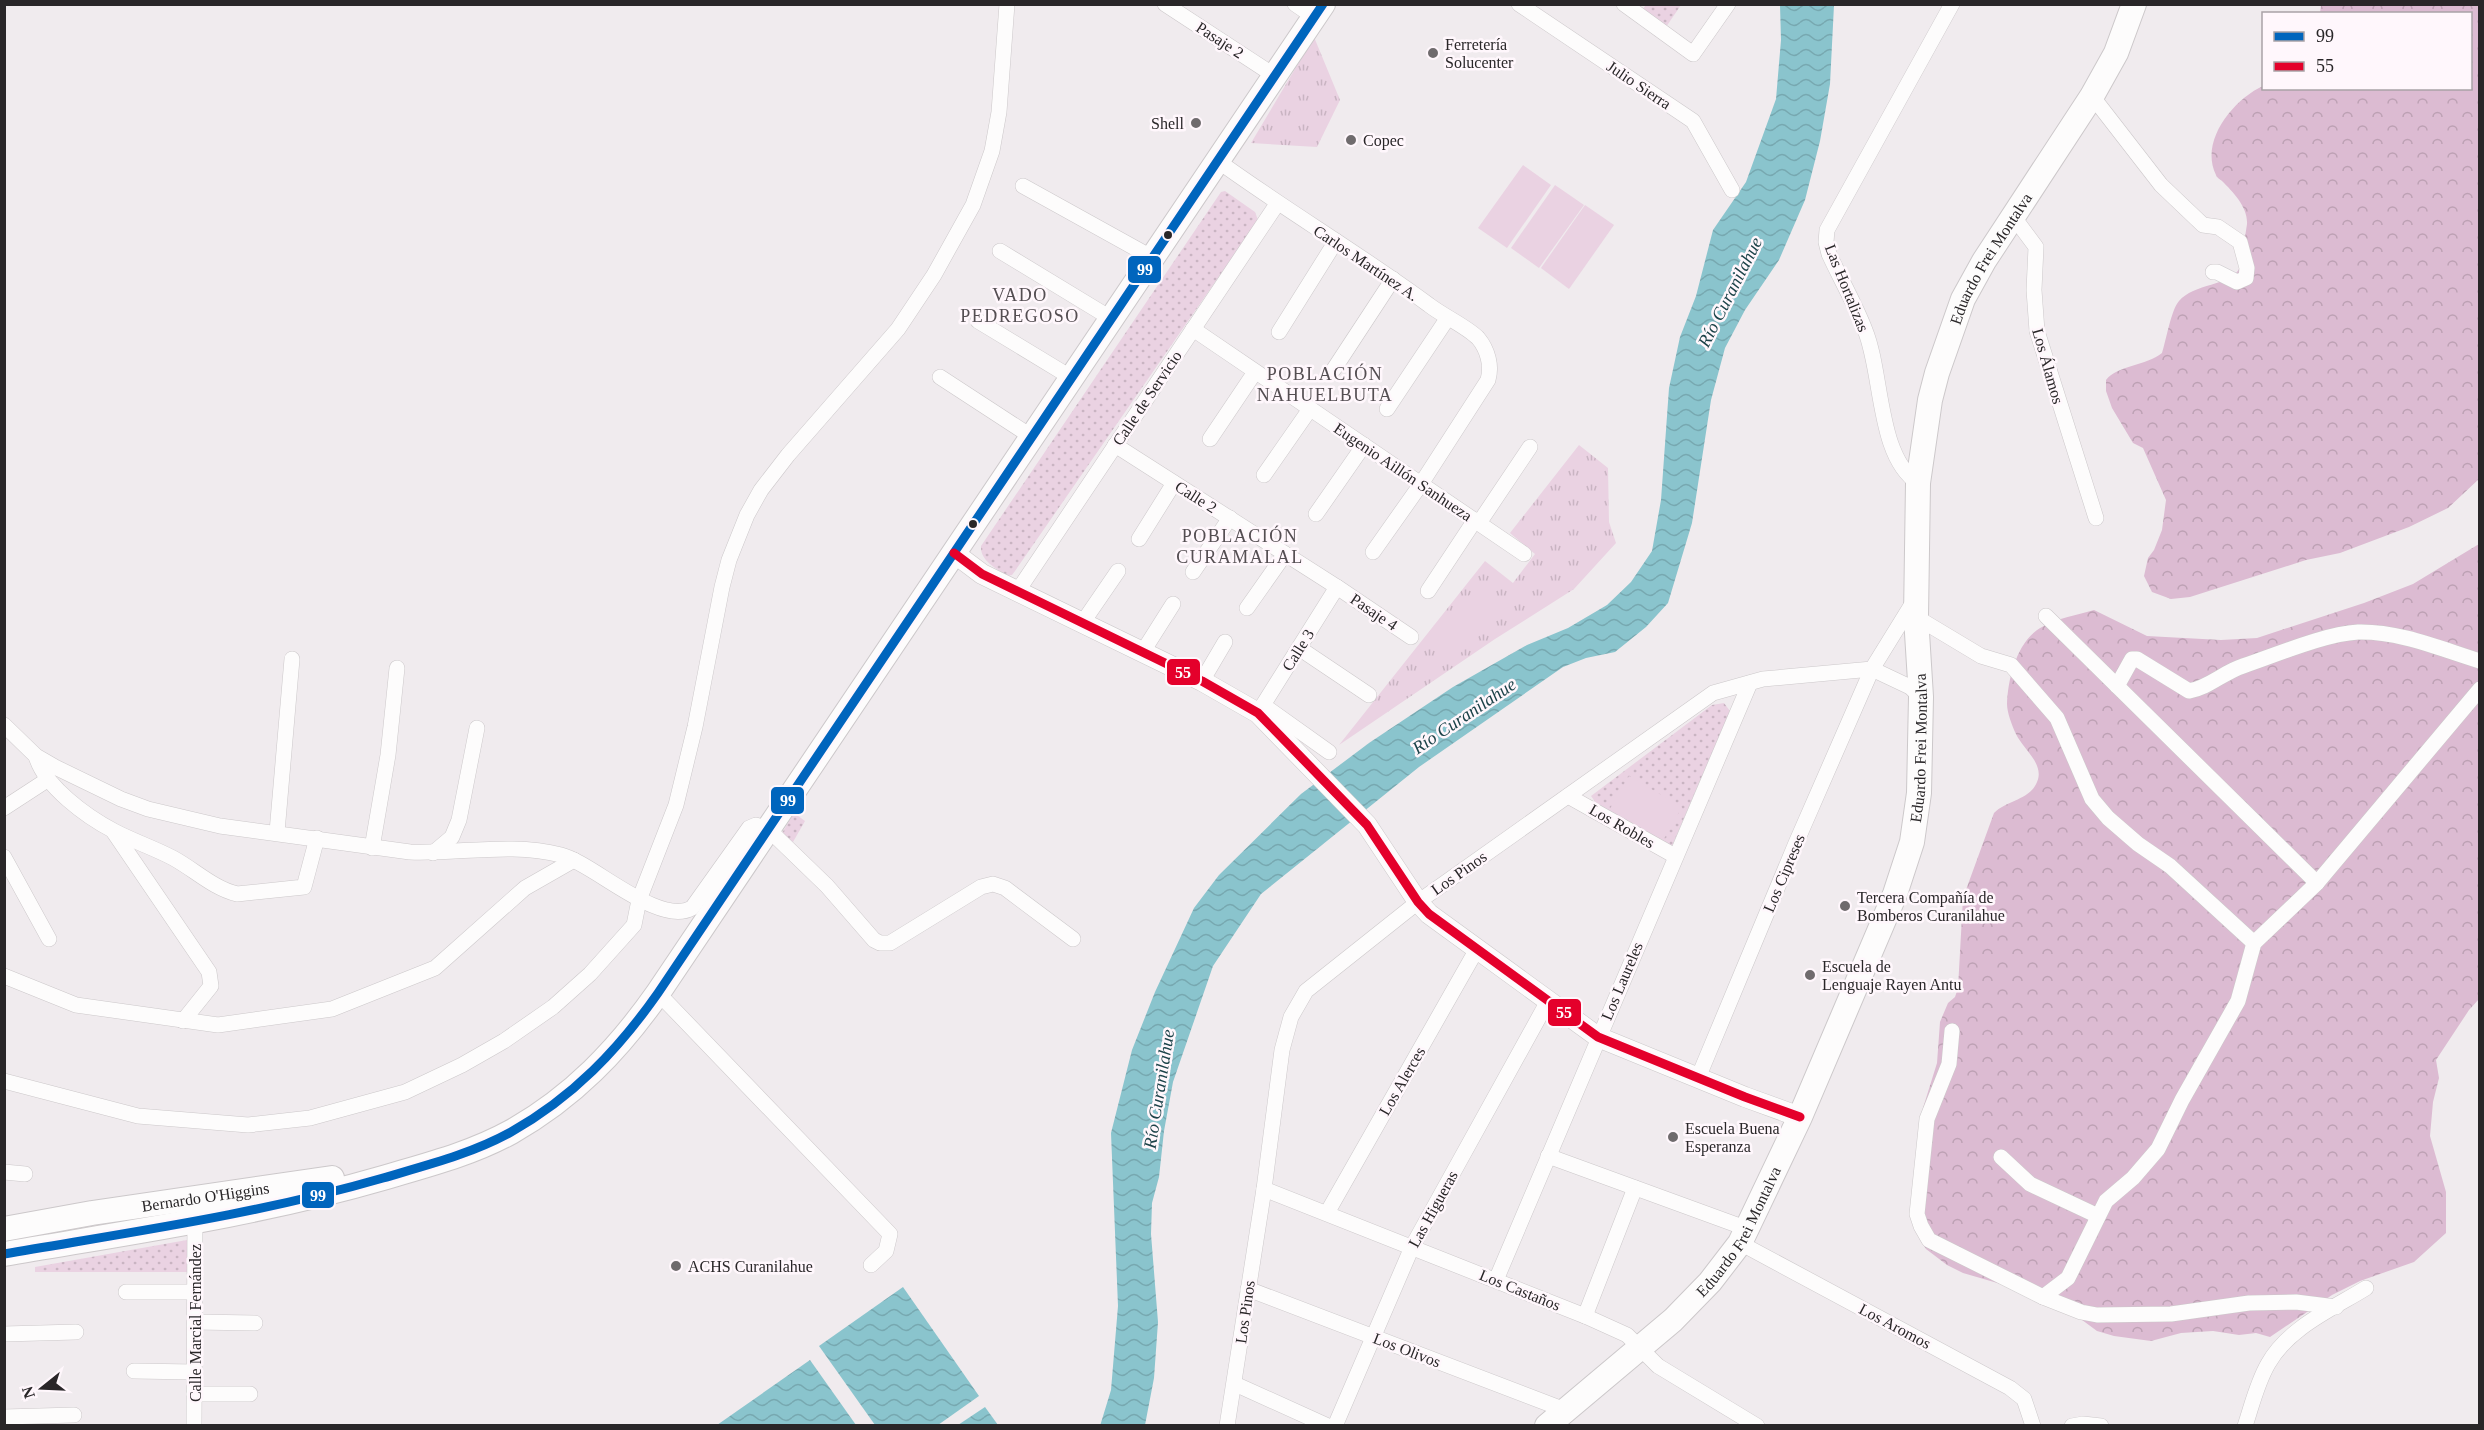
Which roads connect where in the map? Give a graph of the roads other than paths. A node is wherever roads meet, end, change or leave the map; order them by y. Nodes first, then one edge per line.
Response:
1 (1007, 4) edge
2 (1165, 4) edge
3 (1519, 4) edge
4 (1728, 4) edge
5 (1952, 4) edge
6 (2134, 4) edge
7 (1634, 7) edge
8 (1311, 9) edge
9 (1275, 76) junction
10 (2092, 96) junction
11 (1218, 160) junction
12 (1023, 186) dead end
13 (1732, 190) dead end
14 (1277, 204) junction
15 (2013, 216) junction
16 (1336, 241) junction
17 (999, 251) dead end
18 (1153, 258) junction
19 (2213, 272) dead end
20 (1394, 279) junction
21 (1112, 319) junction
22 (1448, 319) junction
23 (978, 321) dead end
24 (1193, 329) junction
25 (1279, 332) dead end
26 (1334, 369) dead end
27 (1255, 372) junction
28 (940, 377) dead end
29 (1072, 378) junction
30 (1310, 409) junction
31 (1387, 409) dead end
32 (1032, 437) junction
33 (1210, 439) dead end
34 (1115, 445) junction
35 (1364, 445) junction
36 (1530, 447) dead end
37 (1264, 475) dead end
38 (1174, 483) junction
39 (1918, 483) junction
40 (1421, 484) junction
41 (1316, 514) dead end
42 (2096, 518) dead end
43 (1230, 519) junction
44 (1477, 522) junction
45 (1139, 539) dead end
46 (1373, 552) dead end
47 (954, 553) junction
48 (1285, 554) junction
49 (1524, 554) dead end
50 (1118, 571) dead end
51 (1193, 572) dead end
52 (1337, 587) junction
53 (1428, 591) dead end
54 (1017, 592) junction
55 (1173, 604) dead end
56 (1917, 607) junction
57 (1247, 608) dead end
58 (2046, 616) dead end
59 (1083, 622) junction
60 (1411, 638) dead end
61 (1225, 642) dead end
62 (1299, 648) junction
63 (1142, 653) junction
64 (292, 659) dead end
65 (2480, 662) edge
66 (398, 668) dead end
67 (1872, 669) junction
68 (1202, 681) junction
69 (1750, 683) junction
70 (2117, 686) junction
71 (2480, 689) edge
72 (1369, 695) dead end
73 (1921, 698) junction
74 (1260, 709) junction
75 (4, 725) edge
76 (477, 728) dead end
77 (1329, 752) dead end
78 (36, 756) junction
79 (47, 780) junction
80 (1568, 796) junction
81 (4, 808) edge
82 (768, 829) junction
83 (113, 831) junction
84 (277, 832) junction
85 (317, 838) junction
86 (372, 848) junction
87 (433, 853) junction
88 (1675, 856) junction
89 (4, 857) edge
90 (574, 860) junction
91 (2317, 883) junction
92 (639, 900) junction
93 (1418, 902) junction
94 (49, 939) dead end
95 (1073, 939) dead end
96 (2254, 943) junction
97 (1477, 949) junction
98 (4, 976) edge
99 (658, 993) junction
100 (1548, 1001) junction
101 (183, 1021) junction
102 (1952, 1031) dead end
103 (1598, 1036) junction
104 (1698, 1078) junction
105 (4, 1081) edge
106 (1800, 1116) junction
107 (1548, 1156) junction
108 (2001, 1157) dead end
109 (4, 1172) edge
110 (25, 1174) dead end
111 (1635, 1188) junction
112 (1264, 1189) junction
113 (195, 1209) junction
114 (1327, 1213) junction
115 (2098, 1216) junction
116 (4, 1229) edge
117 (1744, 1236) junction
118 (1412, 1246) junction
119 (4, 1254) edge
120 (871, 1265) dead end
121 (1496, 1280) junction
122 (2366, 1288) dead end
123 (1248, 1289) junction
124 (126, 1292) dead end
125 (195, 1292) junction
126 (2043, 1297) junction
127 (2336, 1306) junction
128 (1585, 1316) junction
129 (195, 1323) junction
130 (255, 1323) dead end
131 (76, 1332) dead end
132 (4, 1334) edge
133 (1373, 1337) junction
134 (1640, 1349) junction
135 (134, 1371) dead end
136 (194, 1371) junction
137 (1235, 1384) junction
138 (194, 1394) junction
139 (250, 1394) dead end
140 (74, 1415) dead end
141 (4, 1416) edge
142 (1556, 1418) edge
143 (194, 1425) edge
144 (1227, 1425) edge
145 (1328, 1425) edge
146 (1335, 1425) edge
147 (1757, 1425) edge
148 (2033, 1425) edge
149 (2072, 1425) edge
150 (2101, 1425) edge
151 (2245, 1425) edge

1 - 92 street
2 - 9 street, Pasaje 2
3 - 13 street, Julio Sierra
4 - 7 street
5 - 39 street, Las Hortalizas
6 - 10 main road, Eduardo Frei Montalva
8 - 9 main road, Bernardo O'Higgins
9 - 11 main road, Bernardo O'Higgins
10 - 15 main road, Eduardo Frei Montalva
10 - 19 street
11 - 14 street, Carlos Martínez A.
11 - 18 main road, Bernardo O'Higgins
12 - 18 street
14 - 16 street, Carlos Martínez A.
14 - 24 street, Calle de Servicio
15 - 39 main road, Eduardo Frei Montalva
15 - 42 street, Los Álamos
16 - 20 street, Carlos Martínez A.
16 - 25 street
17 - 21 street
18 - 21 main road, Bernardo O'Higgins
20 - 22 street, Carlos Martínez A.
20 - 26 street
21 - 29 main road, Bernardo O'Higgins
22 - 31 street
22 - 40 street, Carlos Martínez A.
23 - 29 street
24 - 27 street, Eugenio Aillón Sanhueza
24 - 34 street, Calle de Servicio
27 - 30 street, Eugenio Aillón Sanhueza
27 - 33 street
28 - 32 street
29 - 32 main road, Bernardo O'Higgins
30 - 35 street, Eugenio Aillón Sanhueza
30 - 37 street
32 - 47 main road, Bernardo O'Higgins
34 - 38 street, Calle 2
34 - 54 street, Calle de Servicio
35 - 40 street, Eugenio Aillón Sanhueza
35 - 41 street
36 - 44 street
38 - 43 street, Calle 2
38 - 45 street
39 - 56 main road, Eduardo Frei Montalva
40 - 44 street, Eugenio Aillón Sanhueza
40 - 46 street
43 - 48 street, Calle 2
43 - 51 street
44 - 49 street, Eugenio Aillón Sanhueza
44 - 53 street
47 - 54 street
47 - 82 main road, Bernardo O'Higgins
48 - 52 street, Calle 2
48 - 57 street
50 - 59 street
52 - 60 street, Pasaje 4
52 - 62 street, Calle 3
54 - 59 street
55 - 63 street
56 - 67 street
56 - 73 main road, Eduardo Frei Montalva
56 - 96 street
58 - 70 street
59 - 63 street
61 - 68 street
62 - 72 street
62 - 74 street, Calle 3
63 - 68 street
64 - 84 street
65 - 70 street
66 - 86 street
67 - 69 street, Los Pinos
67 - 73 street
67 - 104 street, Los Cipreses
68 - 74 street
69 - 80 street, Los Pinos
69 - 88 street, Los Laureles
70 - 91 street
71 - 91 street
73 - 106 main road, Eduardo Frei Montalva
74 - 77 street
74 - 93 street
75 - 78 street
76 - 87 street
78 - 79 street
78 - 84 street
79 - 81 street
79 - 83 street
80 - 88 street, Los Robles
80 - 93 street, Los Pinos
82 - 92 street
82 - 95 street
82 - 99 main road, Bernardo O'Higgins
83 - 85 street
83 - 101 street
84 - 85 street
85 - 86 street
86 - 87 street
87 - 90 street
88 - 103 street, Los Laureles
89 - 94 street
90 - 92 street
90 - 101 street
91 - 96 street
92 - 105 street
93 - 97 street
93 - 112 street, Los Pinos
96 - 115 street
97 - 100 street
97 - 114 street, Los Alerces
98 - 101 street
99 - 113 main road, Bernardo O'Higgins
99 - 120 street
100 - 103 street
100 - 118 street, Las Higueras
102 - 126 street
103 - 104 street
103 - 107 street, Los Laureles
104 - 106 street
106 - 117 main road, Eduardo Frei Montalva
107 - 111 street, Los Aromos
107 - 121 street, Los Laureles
108 - 115 street
109 - 110 street
111 - 117 street, Los Aromos
111 - 128 street
112 - 114 street, Los Castaños
112 - 123 street, Los Pinos
113 - 116 main road, Bernardo O'Higgins
113 - 119 main road, Bernardo O'Higgins
113 - 125 street, Calle Marcial Fernández
114 - 118 street, Los Castaños
115 - 126 street
117 - 134 main road, Eduardo Frei Montalva
117 - 148 street, Los Aromos
118 - 121 street, Los Castaños
118 - 133 street, Las Higueras
121 - 128 street, Los Castaños
122 - 127 street
123 - 133 street, Los Olivos
123 - 137 street, Los Pinos
124 - 125 street
125 - 129 street, Calle Marcial Fernández
126 - 127 street
127 - 151 street
128 - 134 street, Los Castaños
129 - 130 street
129 - 136 street, Calle Marcial Fernández
131 - 132 street
133 - 142 street, Los Olivos
133 - 146 street, Las Higueras
134 - 142 main road, Eduardo Frei Montalva
134 - 147 street, Los Castaños
135 - 136 street
136 - 138 street, Calle Marcial Fernández
137 - 144 street, Los Pinos
137 - 145 street
138 - 139 street
138 - 143 street, Calle Marcial Fernández
140 - 141 street
149 - 150 street

